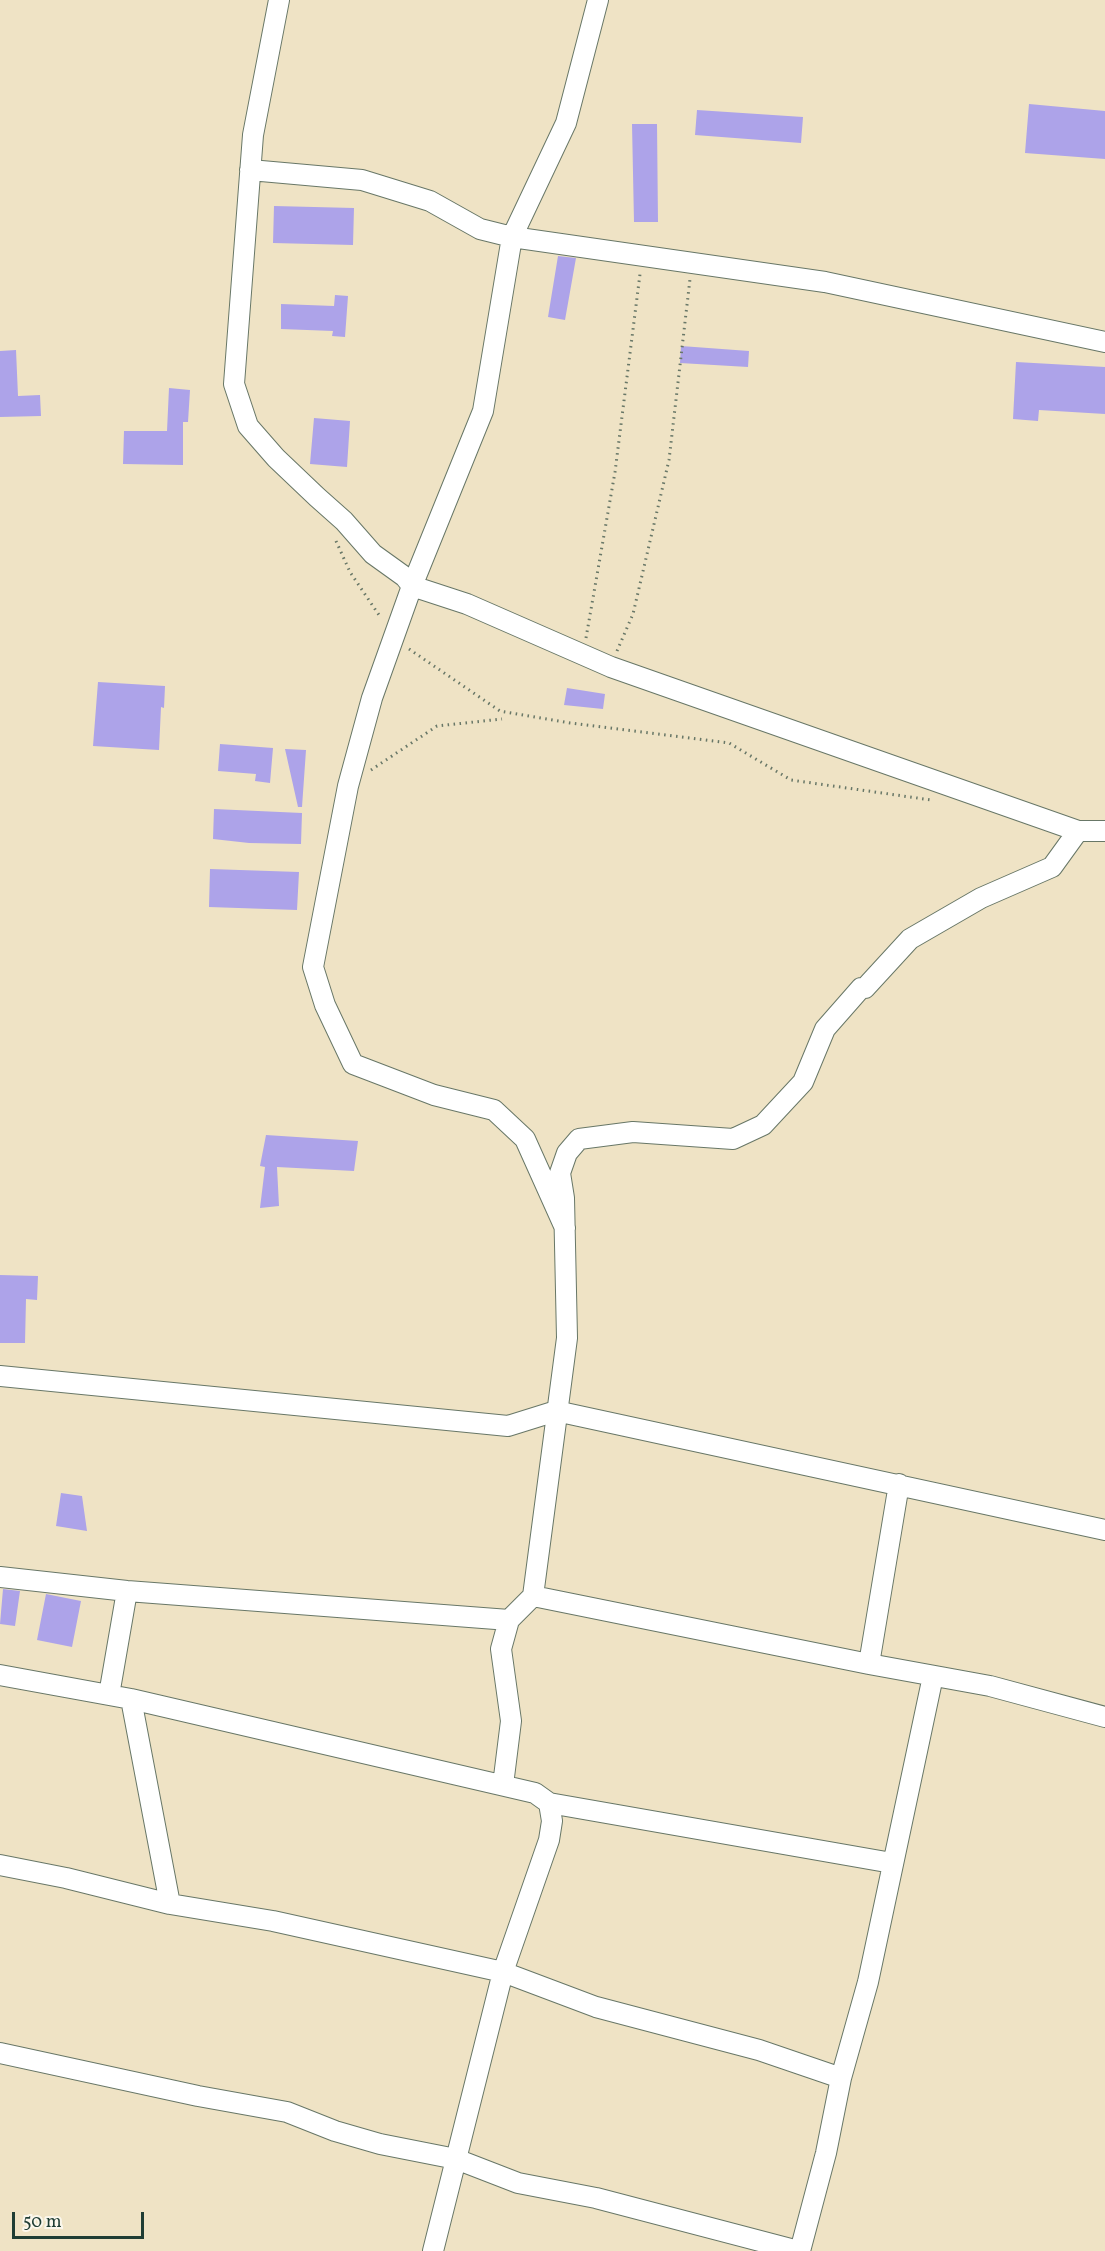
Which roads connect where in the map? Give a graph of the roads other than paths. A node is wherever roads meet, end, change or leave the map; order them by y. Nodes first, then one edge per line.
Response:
1 (279, 0) edge
2 (598, 0) edge
3 (250, 170) junction
4 (512, 237) junction
5 (1105, 342) edge
6 (412, 586) junction
7 (1078, 831) junction
8 (1105, 831) edge
9 (565, 1228) junction
10 (0, 1376) edge
11 (556, 1411) junction
12 (899, 1484) junction
13 (1105, 1530) edge
14 (0, 1576) edge
15 (127, 1591) junction
16 (533, 1596) junction
17 (509, 1620) junction
18 (869, 1664) junction
19 (0, 1676) edge
20 (933, 1676) junction
21 (109, 1695) junction
22 (131, 1700) junction
23 (1105, 1717) edge
24 (503, 1785) junction
25 (549, 1803) junction
26 (892, 1863) junction
27 (0, 1865) edge
28 (170, 1904) junction
29 (503, 1972) junction
30 (0, 2053) edge
31 (841, 2078) junction
32 (456, 2159) junction
33 (433, 2251) edge
34 (799, 2251) edge

1 - 3 street
2 - 4 street
3 - 4 street
3 - 6 street
4 - 5 street
4 - 6 street
6 - 7 street
6 - 9 street
7 - 8 street
7 - 9 street
9 - 11 street
10 - 11 street
11 - 12 street
11 - 16 street
12 - 13 street
12 - 18 street
14 - 15 street
15 - 17 street
15 - 21 street
16 - 17 street
16 - 18 street
17 - 24 street
18 - 20 street
19 - 21 street
20 - 23 street
20 - 26 street
21 - 22 street
22 - 24 street
22 - 28 street
24 - 25 street
25 - 26 street
25 - 29 street
26 - 31 street
27 - 28 street
28 - 29 street
29 - 31 street
29 - 32 street
30 - 32 street
31 - 34 street
32 - 33 street
32 - 34 street

